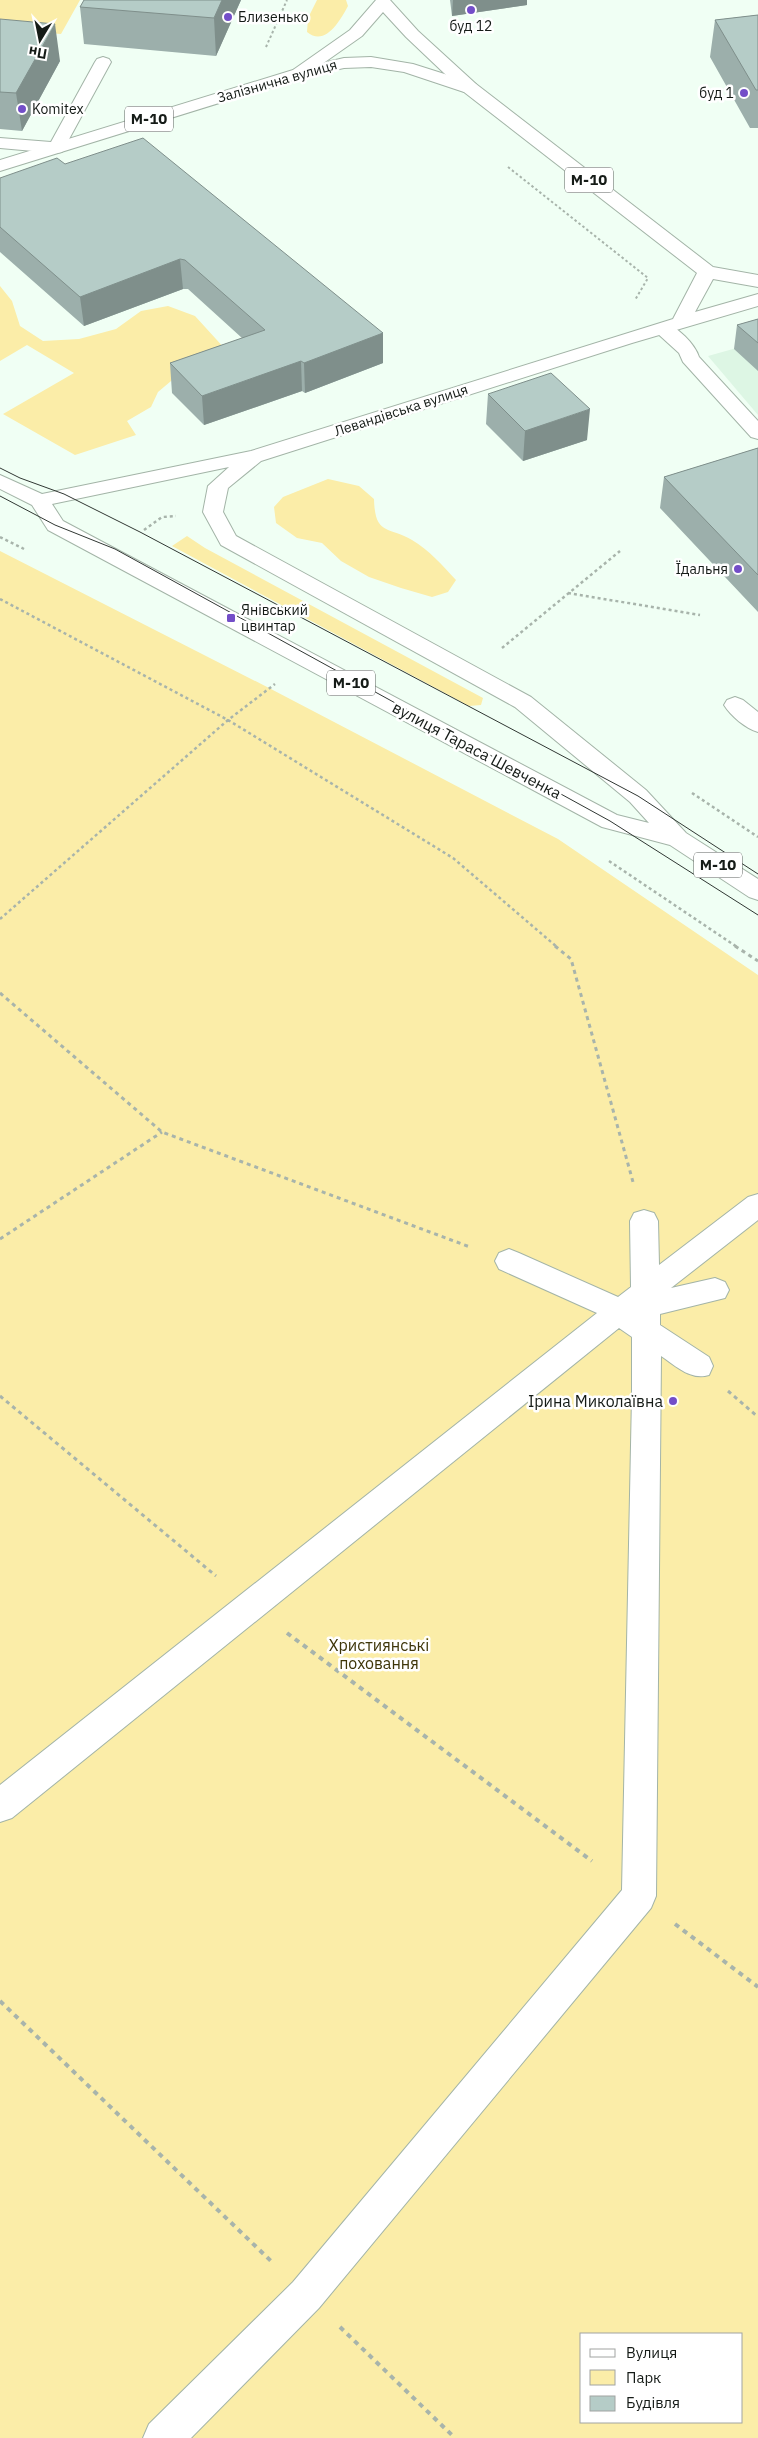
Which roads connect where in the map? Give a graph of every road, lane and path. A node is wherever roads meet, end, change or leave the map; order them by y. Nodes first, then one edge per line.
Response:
1 (287, 0) edge
2 (264, 51) dead end
3 (103, 62) dead end
4 (299, 73) junction
5 (470, 88) junction
6 (0, 143) edge
7 (56, 148) junction
8 (504, 164) dead end
9 (0, 166) edge
10 (707, 272) junction
11 (758, 281) edge
12 (634, 300) dead end
13 (758, 300) edge
14 (672, 327) junction
15 (758, 433) edge
16 (255, 456) junction
17 (0, 481) edge
18 (40, 501) junction
19 (162, 518) dead end
20 (147, 528) dead end
21 (620, 551) dead end
22 (567, 593) junction
23 (0, 599) edge
24 (700, 614) dead end
25 (495, 653) dead end
26 (278, 681) dead end
27 (735, 705) dead end
28 (228, 720) junction
29 (758, 724) edge
30 (678, 839) junction
31 (758, 891) edge
32 (0, 919) edge
33 (0, 993) edge
34 (162, 1132) junction
35 (758, 1205) edge
36 (644, 1222) joint
37 (0, 1239) edge
38 (509, 1262) joint
39 (716, 1290) dead end
40 (639, 1310) junction
41 (699, 1366) dead end
42 (0, 1396) edge
43 (252, 1606) junction
44 (0, 1806) edge
45 (639, 1896) junction
46 (758, 1987) edge
47 (0, 2001) edge
48 (306, 2295) junction
49 (163, 2438) edge
50 (455, 2438) edge

1 - 2 path
3 - 7 main road
4 - 5 main road, Залізнична вулиця / М-10
4 - 5 main road
4 - 7 main road, Залізнична вулиця / М-10
5 - 10 main road, Залізнична вулиця / М-10
6 - 7 main road
7 - 9 main road, Залізнична вулиця / М-10
8 - 12 path
10 - 11 main road, Залізнична вулиця
10 - 14 main road
13 - 14 main road, Левандівська вулиця
14 - 15 main road
14 - 16 main road, Левандівська вулиця / М-10
16 - 18 main road, Левандівська вулиця
16 - 30 main road, вулиця Тараса Шевченка / М-10
17 - 18 main road
18 - 30 main road, вулиця Тараса Шевченка / М-10
19 - 20 path
21 - 22 path
22 - 24 path
22 - 25 path
23 - 28 path
26 - 28 path
27 - 29 main road
28 - 32 path
28 - 36 path
30 - 31 main road, вулиця Тараса Шевченка / М-10
33 - 34 path
34 - 37 path
34 - 38 path
35 - 40 main road
36 - 40 main road
38 - 40 main road
39 - 40 main road
40 - 41 main road
40 - 43 main road
40 - 45 main road
42 - 43 path
43 - 44 main road
43 - 45 path
45 - 46 path
45 - 48 main road
47 - 48 path
48 - 49 main road
48 - 50 path

